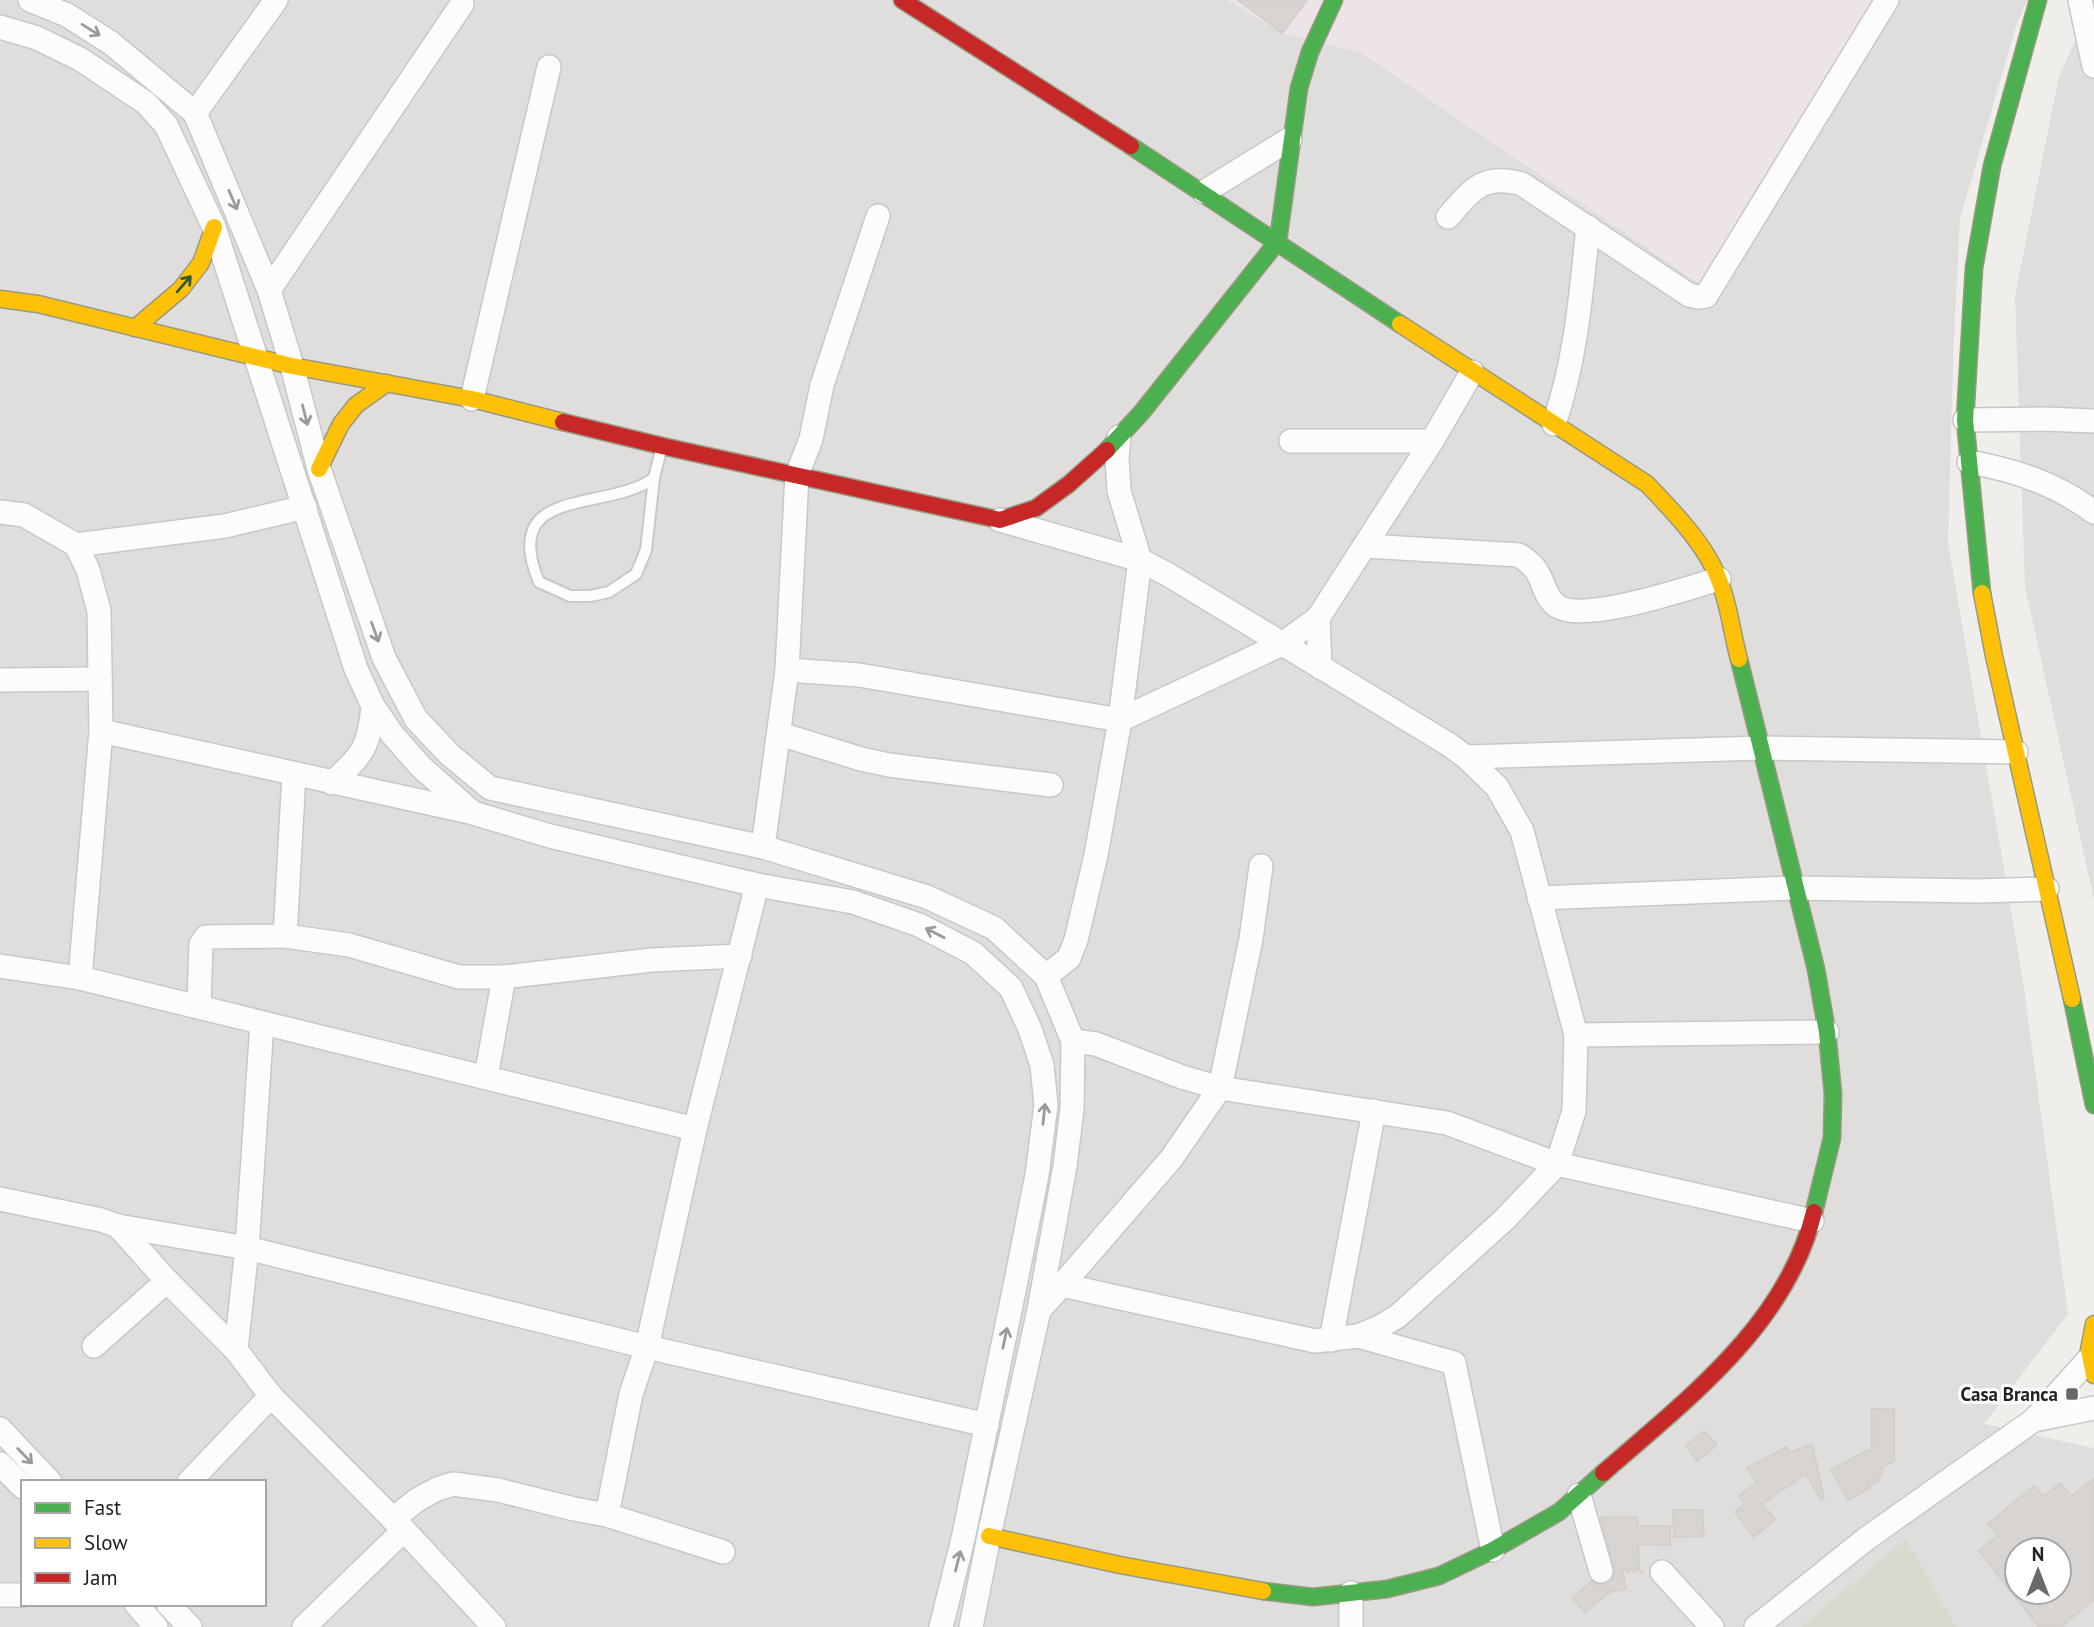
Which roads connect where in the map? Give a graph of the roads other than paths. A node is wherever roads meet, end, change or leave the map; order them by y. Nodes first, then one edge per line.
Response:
1 (30, 0) edge
2 (276, 0) edge
3 (902, 0) edge
4 (1334, 0) edge
5 (1887, 0) edge
6 (2038, 0) edge
7 (2080, 0) edge
8 (462, 4) dead end
9 (72, 7) edge
10 (0, 27) edge
11 (2094, 66) edge
12 (549, 67) dead end
13 (195, 113) junction
14 (1290, 139) junction
15 (1204, 192) junction
16 (878, 216) dead end
17 (1448, 217) dead end
18 (214, 227) junction
19 (1588, 227) junction
20 (1278, 241) junction
21 (269, 290) junction
22 (0, 299) edge
23 (135, 328) junction
24 (254, 357) junction
25 (292, 366) junction
26 (1472, 372) junction
27 (387, 383) junction
28 (472, 399) junction
29 (1965, 420) junction
30 (2094, 421) edge
31 (1554, 424) junction
32 (1119, 437) junction
33 (1291, 441) dead end
34 (1432, 441) junction
35 (662, 446) junction
36 (1969, 462) junction
37 (319, 469) junction
38 (797, 475) junction
39 (654, 478) junction
40 (304, 507) junction
41 (0, 512) edge
42 (2094, 512) edge
43 (1000, 520) junction
44 (76, 545) junction
45 (1366, 546) junction
46 (1140, 560) junction
47 (1719, 579) junction
48 (1318, 618) junction
49 (1282, 644) junction
50 (1320, 667) junction
51 (787, 670) junction
52 (100, 679) junction
53 (0, 680) edge
54 (373, 706) junction
55 (1120, 720) junction
56 (101, 731) junction
57 (780, 734) junction
58 (1760, 748) junction
59 (2016, 752) junction
60 (1466, 757) junction
61 (294, 774) junction
62 (332, 783) junction
63 (1051, 785) dead end
64 (473, 813) junction
65 (763, 847) junction
66 (1261, 866) dead end
67 (757, 885) junction
68 (1794, 888) junction
69 (2047, 889) junction
70 (1539, 898) junction
71 (285, 936) junction
72 (740, 956) junction
73 (0, 966) edge
74 (1046, 976) junction
75 (504, 977) junction
76 (80, 978) junction
77 (199, 1007) junction
78 (262, 1023) junction
79 (1827, 1031) junction
80 (1576, 1035) junction
81 (1073, 1041) junction
82 (486, 1076) junction
83 (1220, 1088) junction
84 (2094, 1105) edge
85 (1374, 1111) junction
86 (695, 1129) junction
87 (1557, 1164) junction
88 (0, 1199) edge
89 (1812, 1221) junction
90 (118, 1226) junction
91 (247, 1248) junction
92 (167, 1281) junction
93 (1062, 1285) junction
94 (2094, 1308) edge
95 (1039, 1310) junction
96 (2093, 1328) edge
97 (1358, 1336) junction
98 (1331, 1340) junction
99 (94, 1346) dead end
100 (647, 1347) junction
101 (236, 1350) junction
102 (2092, 1367) edge
103 (271, 1396) junction
104 (2094, 1408) edge
105 (2034, 1420) junction
106 (987, 1425) junction
107 (0, 1429) edge
108 (0, 1464) edge
109 (48, 1480) edge
110 (191, 1480) edge
111 (21, 1485) edge
112 (1579, 1495) junction
113 (607, 1515) junction
114 (398, 1525) junction
115 (989, 1536) junction
116 (1493, 1550) junction
117 (723, 1552) dead end
118 (1601, 1572) road end
119 (1662, 1572) road end
120 (1350, 1593) junction
121 (0, 1595) edge
122 (21, 1595) edge
123 (138, 1606) edge
124 (171, 1606) edge
125 (156, 1627) edge
126 (190, 1627) edge
127 (304, 1627) edge
128 (494, 1627) edge
129 (941, 1627) edge
130 (971, 1627) edge
131 (1351, 1627) edge
132 (1712, 1627) edge
133 (1756, 1627) edge

1 - 9 street
2 - 13 street
3 - 15 street
4 - 14 street
5 - 19 street
6 - 29 street
7 - 11 street
8 - 21 street
9 -> 13 street
10 - 18 street
12 - 28 street
13 -> 21 street
14 - 15 street
14 - 20 street
15 - 20 street
16 - 38 street
17 - 19 street
23 -> 18 street
18 - 24 street
19 - 31 street
20 - 26 street
20 - 32 street
21 - 25 street
22 - 23 street
23 - 24 street
24 - 25 street
24 - 40 street
25 - 27 street
25 -> 37 street
26 - 31 street
26 - 34 street
27 - 28 street
27 - 37 street
28 - 35 street
29 - 30 street
29 - 36 street
31 - 47 street
32 - 43 street
32 - 46 street
33 - 34 street
34 - 45 street
35 - 38 street
35 - 39 lane
36 - 42 street
36 - 59 street
37 -> 65 street
38 - 43 street
38 - 51 street
39 - 39 lane
40 - 44 street
40 - 54 street
41 - 44 street
43 - 46 street
44 - 52 street
45 - 47 street
45 - 48 street
46 - 49 street
46 - 55 street
47 - 58 street
48 - 49 street
48 - 50 street
49 - 50 street
49 - 55 street
50 - 60 street
51 - 55 street
51 - 57 street
52 - 53 street
52 - 56 street
54 - 62 street
54 - 64 street
55 - 74 street
56 - 61 street
56 - 76 street
57 - 63 street
57 - 65 street
58 - 59 street
58 - 60 street
58 - 68 street
59 - 69 street
60 - 70 street
61 - 62 street
61 - 71 street
62 - 64 street
64 - 67 street
65 - 74 street
66 - 83 street
67 - 72 street
106 -> 67 street
68 - 69 street
68 - 70 street
68 - 79 street
69 - 84 street
70 - 80 street
71 - 75 street
71 - 77 street
72 - 75 street
72 - 86 street
73 - 76 street
74 - 81 street
75 - 82 street
76 - 77 street
77 - 78 street
78 - 82 street
78 - 91 street
79 - 80 street
79 - 89 street
80 - 87 street
81 - 83 street
81 - 95 street
82 - 86 street
83 - 85 street
83 - 93 street
85 - 87 street
85 - 98 street
86 - 100 street
87 - 89 street
87 - 97 street
88 - 90 street
89 - 112 street
90 - 91 street
90 - 92 street
91 - 100 street
91 - 101 street
92 - 99 street
92 - 101 street
93 - 95 street
93 - 98 street
94 - 96 street
95 - 115 street
96 - 102 street
97 - 98 street
97 - 116 street
100 - 106 street
100 - 113 street
101 - 103 street
102 - 105 street
103 - 110 street
103 - 114 street
104 - 105 street
105 - 133 street
129 -> 106 street
107 -> 109 street
108 - 111 street
112 - 116 street
112 - 118 street
113 - 114 street
113 - 117 street
114 - 127 street
114 - 128 street
115 - 120 street
115 - 130 street
116 - 120 street
119 - 132 street
120 - 131 street
121 - 122 street
123 - 125 street
124 - 126 street

